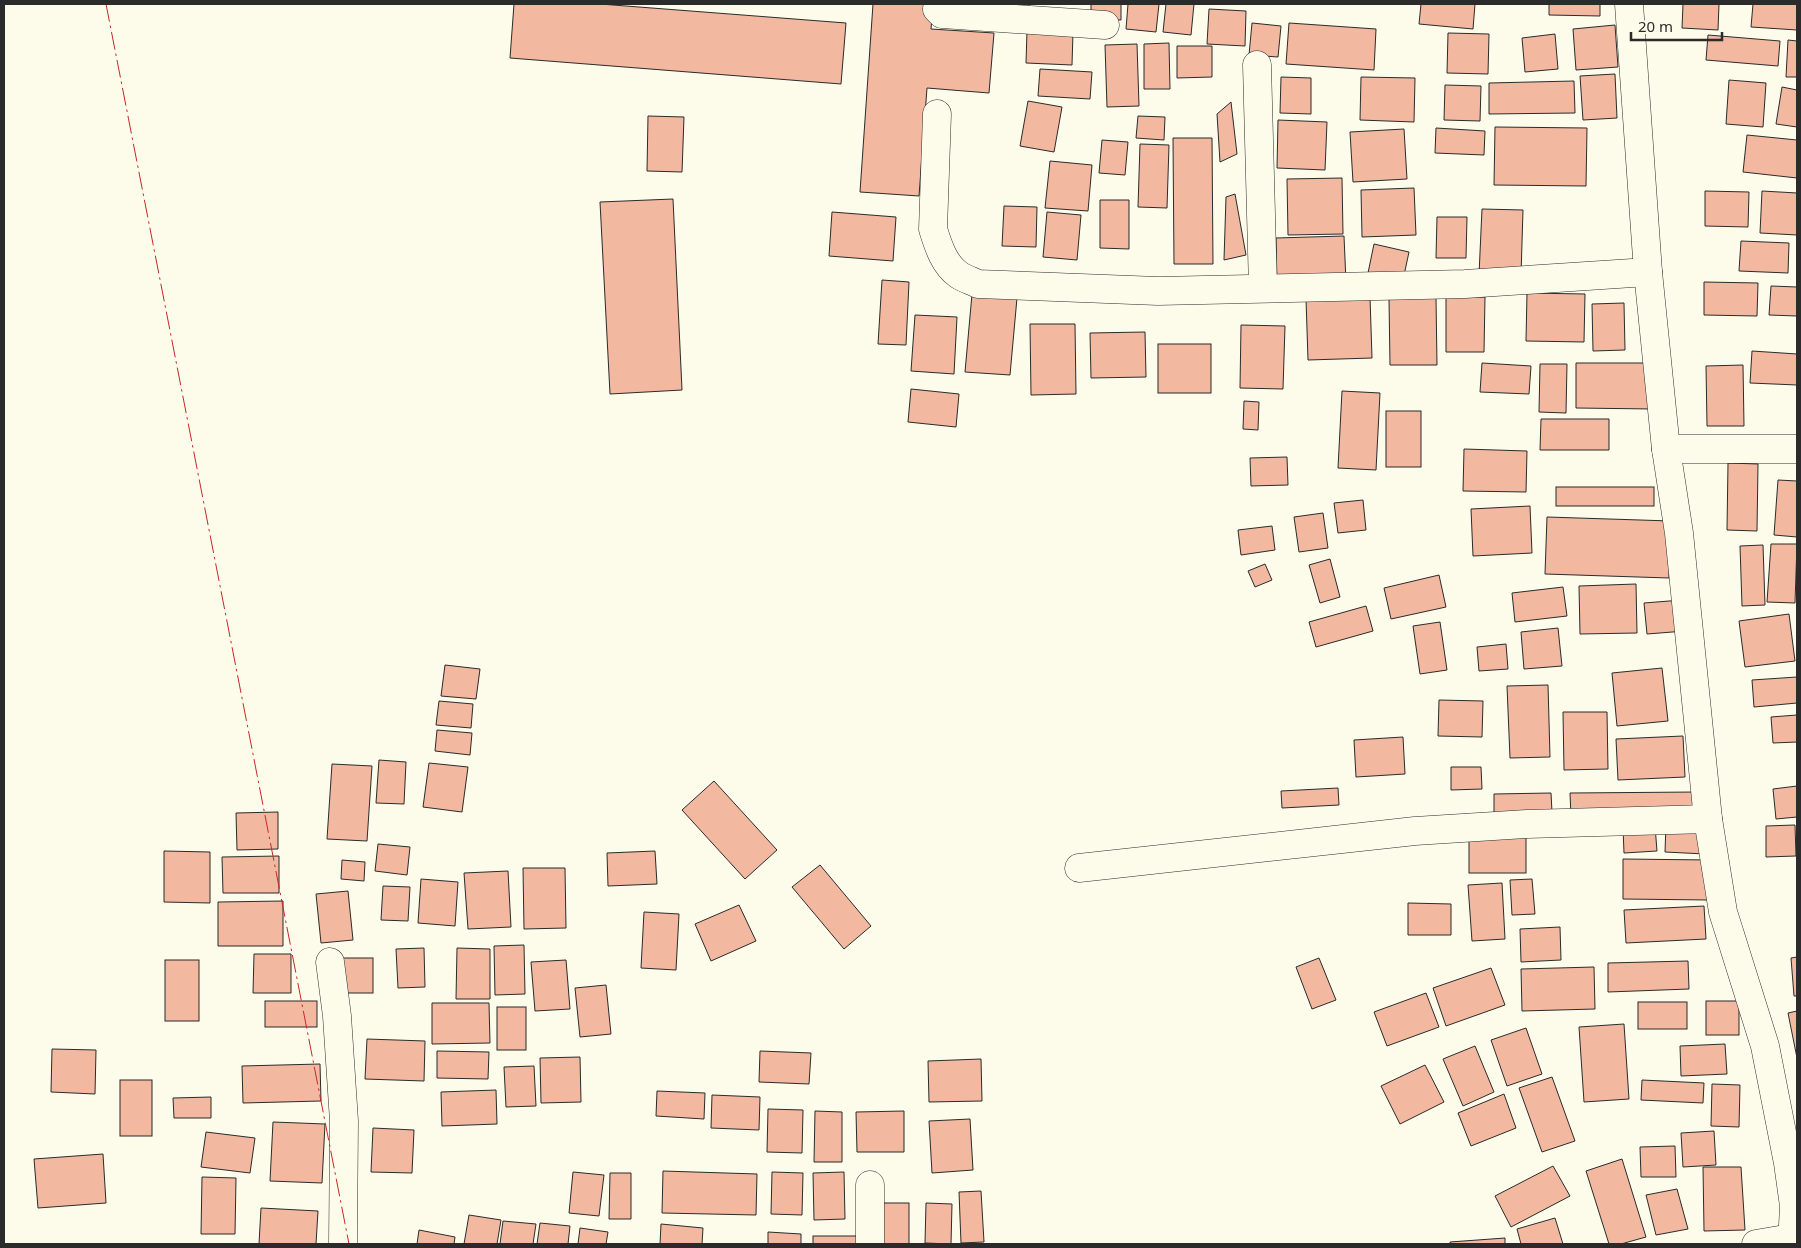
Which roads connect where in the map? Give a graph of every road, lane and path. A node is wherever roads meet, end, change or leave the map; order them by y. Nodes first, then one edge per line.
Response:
1 (938, 4) edge
2 (1630, 4) edge
3 (1105, 26) dead end
4 (1256, 65) dead end
5 (937, 114) dead end
6 (1648, 272) junction
7 (1263, 288) junction
8 (1666, 449) junction
9 (1797, 449) edge
10 (1708, 819) junction
11 (1080, 868) dead end
12 (330, 962) dead end
13 (870, 1185) dead end
14 (1795, 1190) edge
15 (1791, 1241) edge
16 (343, 1244) edge
17 (870, 1244) edge
18 (1756, 1244) edge

1 - 3 street
2 - 6 street
4 - 7 street
5 - 7 street
6 - 7 street
6 - 8 street
8 - 9 street
8 - 10 street
10 - 11 street
10 - 14 street
12 - 16 street
13 - 17 street
14 - 15 street
15 - 18 street

